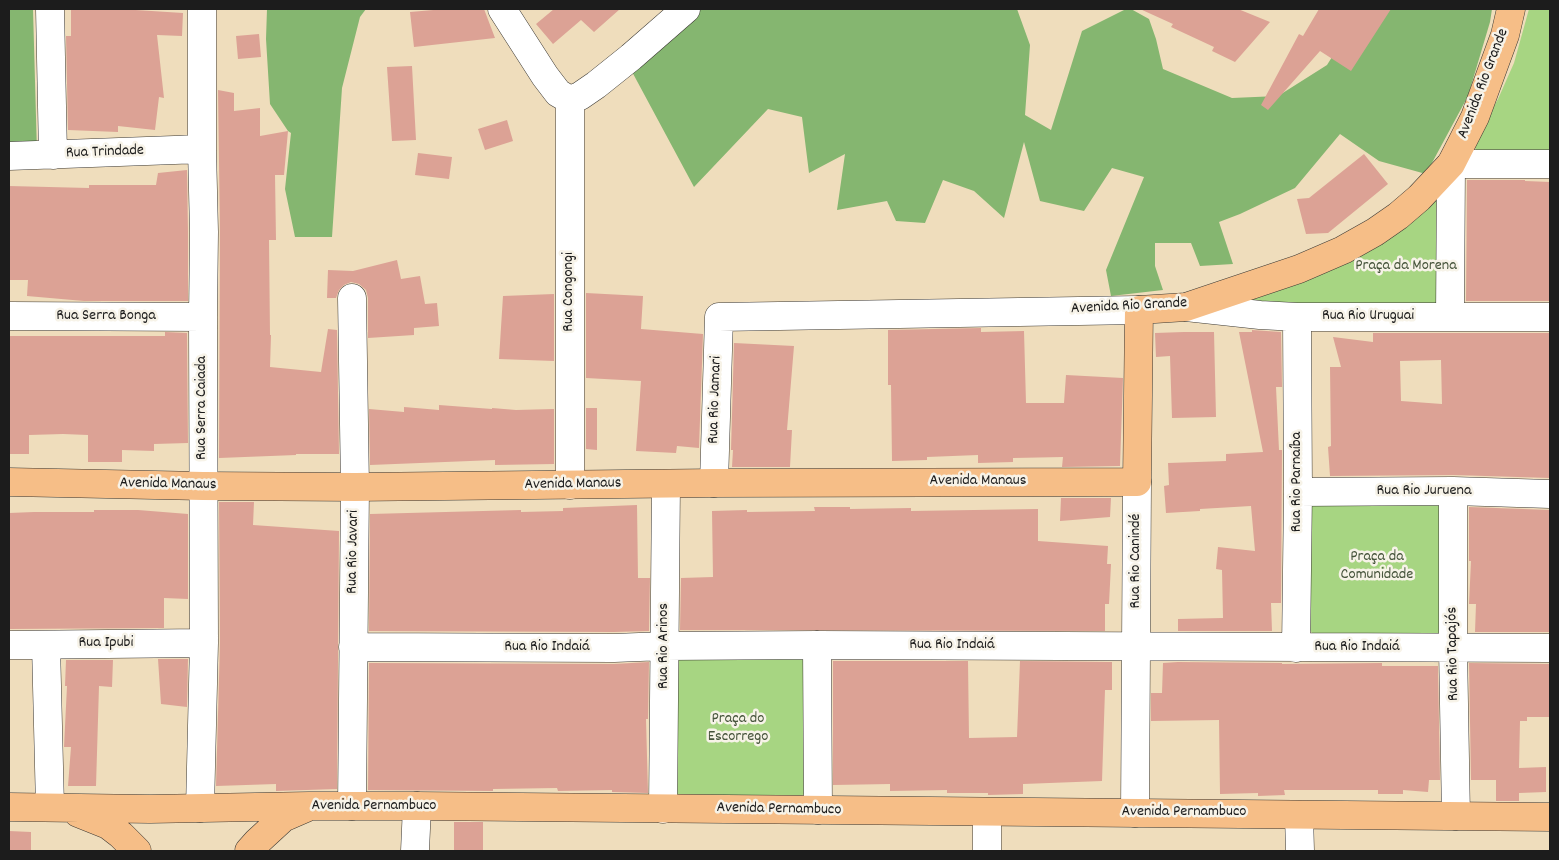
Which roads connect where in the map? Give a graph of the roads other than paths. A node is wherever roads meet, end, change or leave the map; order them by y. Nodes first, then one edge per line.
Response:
1 (50, 9) edge
2 (202, 9) edge
3 (502, 9) edge
4 (686, 9) edge
5 (1511, 9) edge
6 (570, 100) junction
7 (202, 149) junction
8 (53, 155) junction
9 (9, 156) edge
10 (1451, 164) junction
11 (1550, 164) edge
12 (352, 298) dead end
13 (1186, 306) junction
14 (1139, 310) junction
15 (9, 316) edge
16 (203, 317) junction
17 (719, 317) joint
18 (1297, 317) junction
19 (1450, 317) junction
20 (1550, 317) edge
21 (9, 482) edge
22 (1137, 482) junction
23 (714, 483) junction
24 (666, 484) junction
25 (570, 485) junction
26 (203, 486) junction
27 (355, 487) junction
28 (1453, 491) junction
29 (1298, 492) junction
30 (1550, 494) edge
31 (204, 643) junction
32 (46, 644) junction
33 (9, 645) edge
34 (665, 646) junction
35 (817, 646) junction
36 (1137, 646) junction
37 (353, 647) junction
38 (1296, 648) junction
39 (1453, 648) junction
40 (1550, 648) edge
41 (310, 806) junction
42 (352, 806) junction
43 (417, 806) junction
44 (9, 807) edge
45 (56, 808) junction
46 (200, 808) junction
47 (663, 809) junction
48 (818, 810) junction
49 (987, 812) junction
50 (1135, 813) junction
51 (1300, 814) junction
52 (1456, 816) junction
53 (1550, 817) edge
54 (137, 851) edge
55 (249, 851) edge
56 (415, 851) edge
57 (987, 851) edge
58 (1300, 851) edge

1 - 8 street
2 - 7 street, Rua Serra Caiada
3 - 6 street
4 - 6 street
5 - 10 main road, Avenida Rio Grande
6 - 25 street, Rua Congongi
7 - 8 street, Rua Trindade
7 - 16 street, Rua Serra Caiada
8 - 9 street, Rua Trindade
10 - 11 street
10 - 13 main road, Avenida Rio Grande
10 - 19 street
12 - 27 street, Rua Rio Javari
13 - 14 main road, Avenida Rio Grande
13 - 18 street, Rua Rio Uruguai
14 - 17 street, Avenida Rio Grande
14 - 22 main road, Rua Rio Canindé
15 - 16 street, Rua Serra Bonga
16 - 26 street, Rua Serra Caiada
17 - 23 street, Rua Rio Jamari
18 - 19 street, Rua Rio Uruguai
18 - 29 street, Rua Rio Parnaíba
19 - 20 street, Rua Rio Uruguai
21 - 26 main road, Avenida Manaus
22 - 23 main road, Avenida Manaus
22 - 36 street, Rua Rio Canindé
23 - 24 main road, Avenida Manaus
24 - 25 main road, Avenida Manaus
24 - 34 street, Rua Rio Arinos
25 - 27 main road, Avenida Manaus
26 - 27 main road, Avenida Manaus
26 - 31 street, Rua Serra Caiada
27 - 37 street, Rua Rio Javari
28 - 29 street, Rua Rio Juruena
28 - 30 street, Rua Rio Juruena
28 - 39 street, Rua Rio Tapajós
29 - 38 street, Rua Rio Parnaíba
31 - 32 street, Rua Ipubi
31 - 46 street, Rua Serra Caiada
32 - 33 street, Rua Ipubi
32 - 45 street
34 - 35 street, Rua Rio Indaiá
34 - 37 street, Rua Rio Indaiá
34 - 47 street, Rua Rio Arinos
35 - 36 street, Rua Rio Indaiá
35 - 48 street
36 - 38 street, Rua Rio Indaiá
36 - 50 street, Rua Rio Canindé
37 - 42 street, Rua Rio Javari
38 - 39 street, Rua Rio Indaiá
39 - 40 street, Rua Rio Indaiá
39 - 52 street, Rua Rio Tapajós
41 - 42 main road, Avenida Pernambuco
41 - 46 main road, Avenida Pernambuco
41 - 55 main road
42 - 43 main road, Avenida Pernambuco
43 - 47 main road, Avenida Pernambuco
43 - 56 street
44 - 45 main road, Avenida Pernambuco
45 - 46 main road, Avenida Pernambuco
45 - 54 main road
47 - 48 main road, Avenida Pernambuco
48 - 49 main road, Avenida Pernambuco
49 - 50 main road, Avenida Pernambuco
49 - 57 street
50 - 51 main road, Avenida Pernambuco
51 - 52 main road, Avenida Pernambuco
51 - 58 street
52 - 53 main road, Avenida Pernambuco

